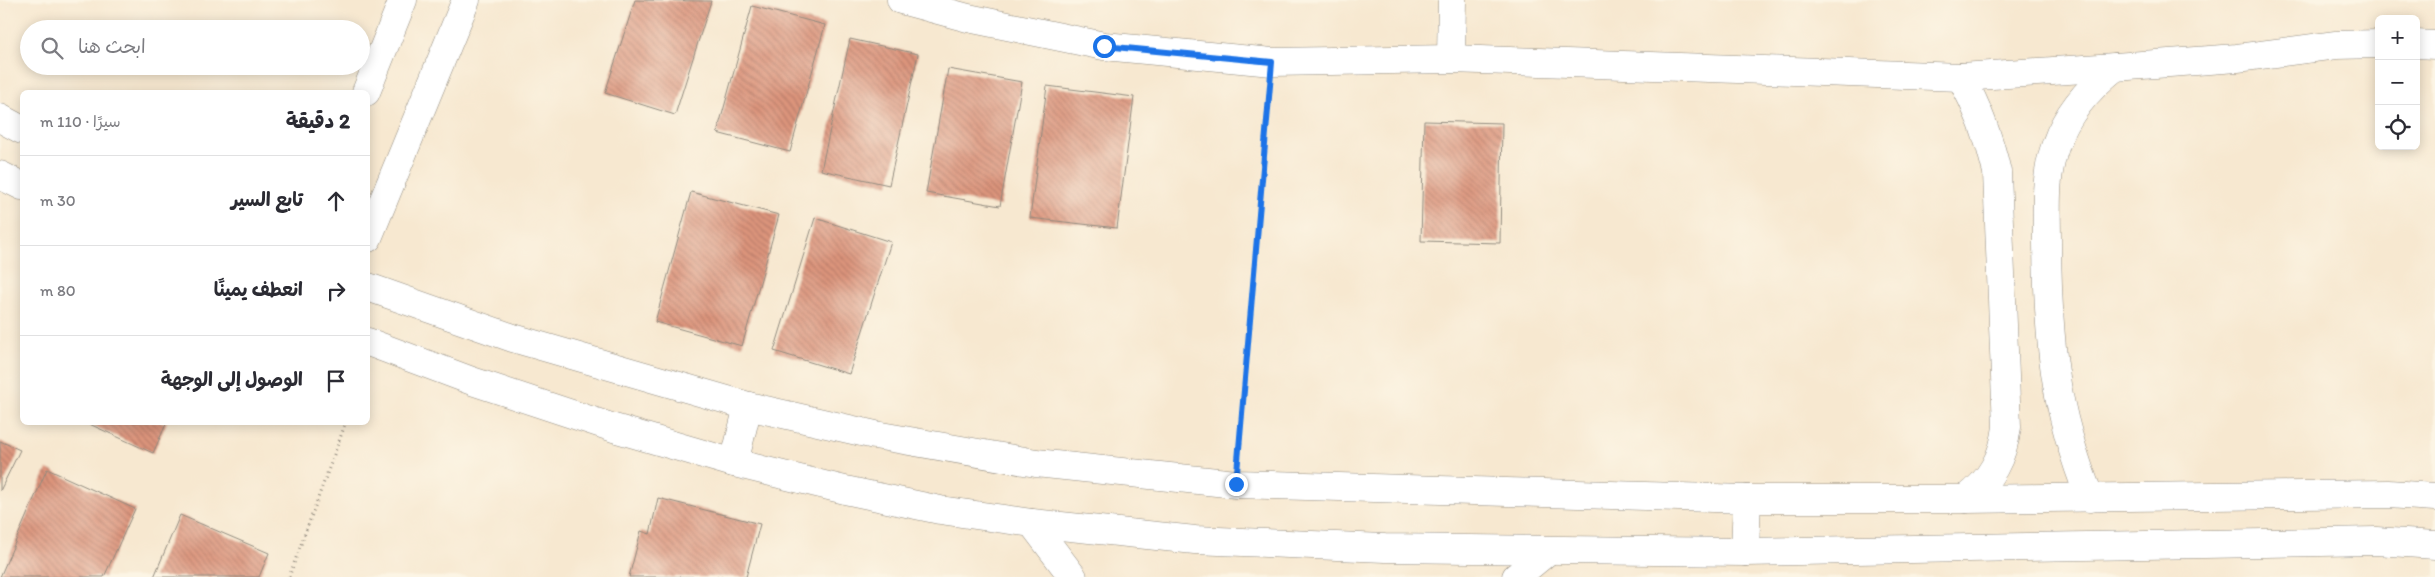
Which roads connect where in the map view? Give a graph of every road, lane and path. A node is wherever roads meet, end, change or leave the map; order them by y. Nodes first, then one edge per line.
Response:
1 (403, 0) edge
2 (466, 0) edge
3 (901, 0) edge
4 (1452, 0) edge
5 (2375, 44) edge
6 (2420, 44) edge
7 (2435, 45) edge
8 (1451, 59) junction
9 (1272, 62) junction
10 (2115, 67) junction
11 (1961, 76) junction
12 (367, 90) edge
13 (0, 118) edge
14 (20, 129) edge
15 (0, 175) edge
16 (20, 185) edge
17 (370, 233) edge
18 (370, 288) edge
19 (370, 343) edge
20 (748, 406) junction
21 (345, 425) edge
22 (734, 463) junction
23 (1236, 484) junction
24 (2435, 497) edge
25 (2090, 498) junction
26 (1747, 499) junction
27 (1966, 499) junction
28 (1032, 523) junction
29 (2435, 545) edge
30 (1548, 551) junction
31 (1745, 552) junction
32 (289, 577) edge
33 (1073, 577) edge
34 (1516, 577) edge

1 - 12 street
2 - 17 street
3 - 9 street
4 - 8 street
5 - 10 street
6 - 7 street
8 - 9 street
8 - 11 street
9 - 23 path
10 - 11 street
10 - 25 street
11 - 27 street
13 - 14 street
15 - 16 street
18 - 20 street
19 - 22 street
20 - 22 street
20 - 23 street
21 - 32 path
22 - 28 street
23 - 26 street
24 - 25 street
25 - 27 street
26 - 27 street
26 - 31 street
28 - 30 street
28 - 33 street
29 - 31 street
30 - 31 street
30 - 34 street

